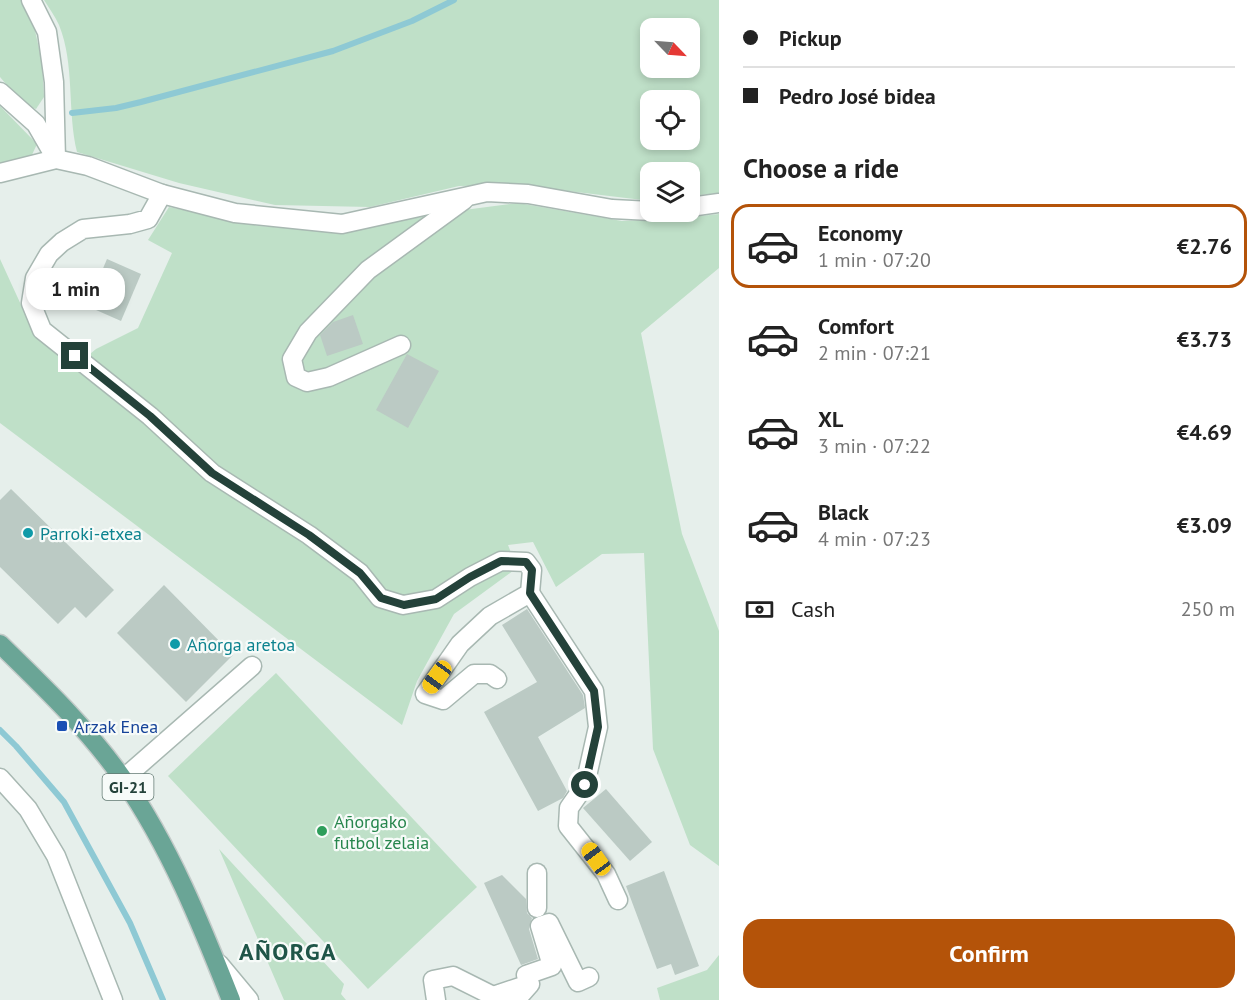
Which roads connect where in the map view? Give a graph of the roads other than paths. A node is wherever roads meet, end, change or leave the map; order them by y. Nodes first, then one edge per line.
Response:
1 (31, 0) edge
2 (0, 92) edge
3 (56, 159) junction
4 (0, 173) edge
5 (162, 194) junction
6 (468, 197) junction
7 (719, 203) edge
8 (700, 206) edge
9 (640, 211) edge
10 (401, 345) dead end
11 (530, 593) junction
12 (0, 644) edge
13 (252, 666) dead end
14 (497, 679) dead end
15 (0, 778) edge
16 (123, 779) junction
17 (537, 873) dead end
18 (618, 900) dead end
19 (537, 908) dead end
20 (215, 959) junction
21 (589, 977) dead end
22 (551, 978) dead end
23 (530, 984) junction
24 (113, 1000) edge
25 (231, 1000) edge
26 (249, 1000) edge
27 (436, 1000) edge
28 (516, 1000) edge

1 - 3 street
2 - 3 street
3 - 4 street
3 - 5 street
5 - 6 street
5 - 11 street
6 - 9 street
6 - 10 street
7 - 8 street
11 - 14 street
11 - 18 street
12 - 16 main road, GI-21
13 - 16 street
15 - 24 street
16 - 20 main road, GI-21
17 - 19 street
20 - 25 main road, GI-21
20 - 26 street
21 - 23 street
22 - 23 street
23 - 27 street
23 - 28 street

